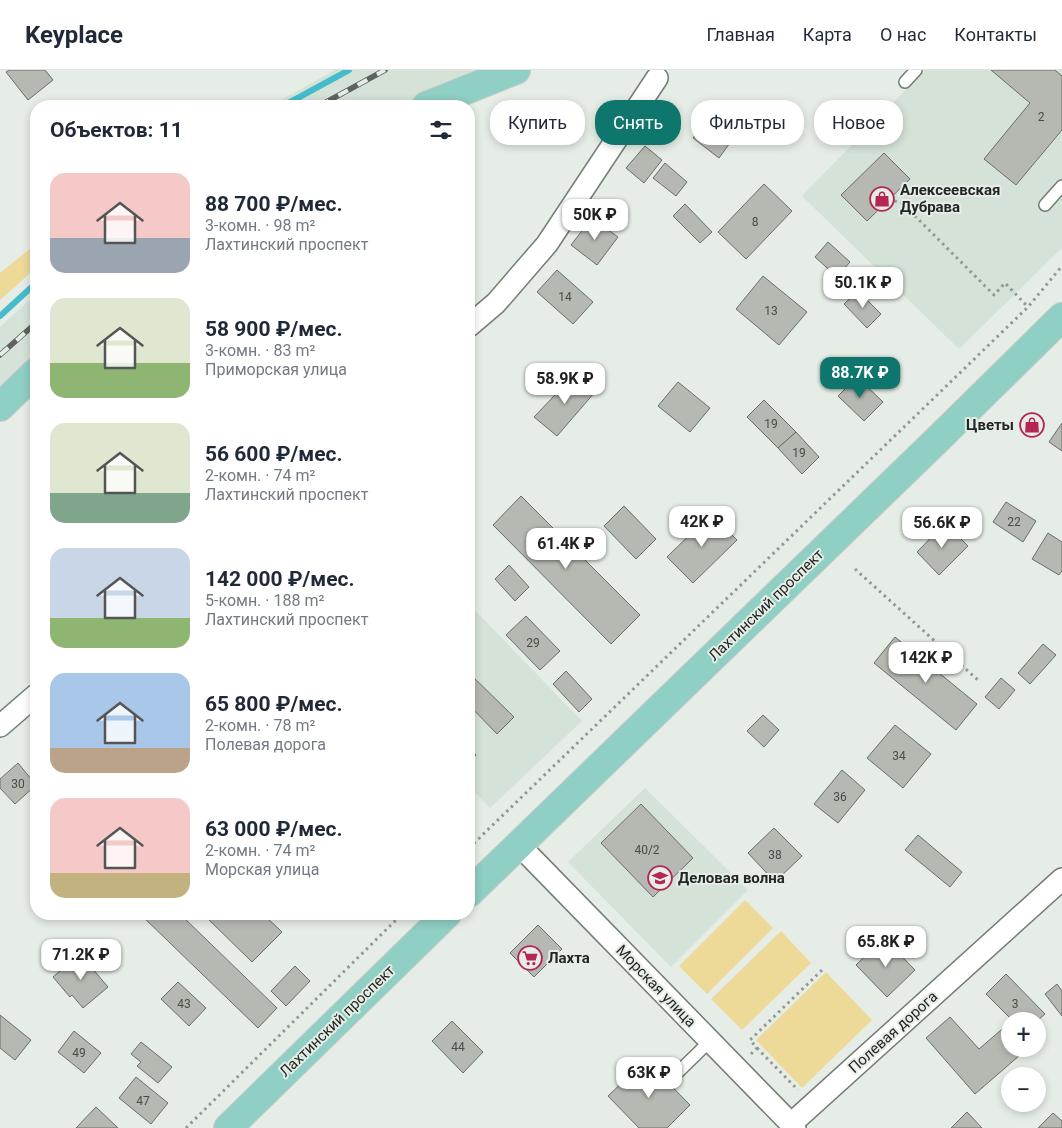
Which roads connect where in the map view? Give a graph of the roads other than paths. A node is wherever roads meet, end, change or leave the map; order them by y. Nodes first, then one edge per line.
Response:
1 (516, 70) edge
2 (916, 70) edge
3 (657, 78) dead end
4 (904, 82) dead end
5 (441, 100) edge
6 (1062, 186) edge
7 (1045, 205) dead end
8 (1062, 317) edge
9 (475, 321) edge
10 (30, 378) edge
11 (0, 407) edge
12 (30, 700) edge
13 (0, 726) edge
14 (518, 844) junction
15 (1062, 879) edge
16 (475, 886) edge
17 (441, 920) edge
18 (710, 1042) junction
19 (668, 1082) dead end
20 (793, 1126) edge
21 (228, 1128) edge

1 - 5 main road
2 - 4 lane
3 - 9 street
6 - 7 lane
8 - 14 main road, Лахтинский проспект
10 - 11 main road
12 - 13 street
14 - 16 main road, Лахтинский проспект
14 - 18 street, Морская улица
15 - 20 street, Полевая дорога
17 - 21 main road, Лахтинский проспект
18 - 19 lane
18 - 20 street, Морская улица

